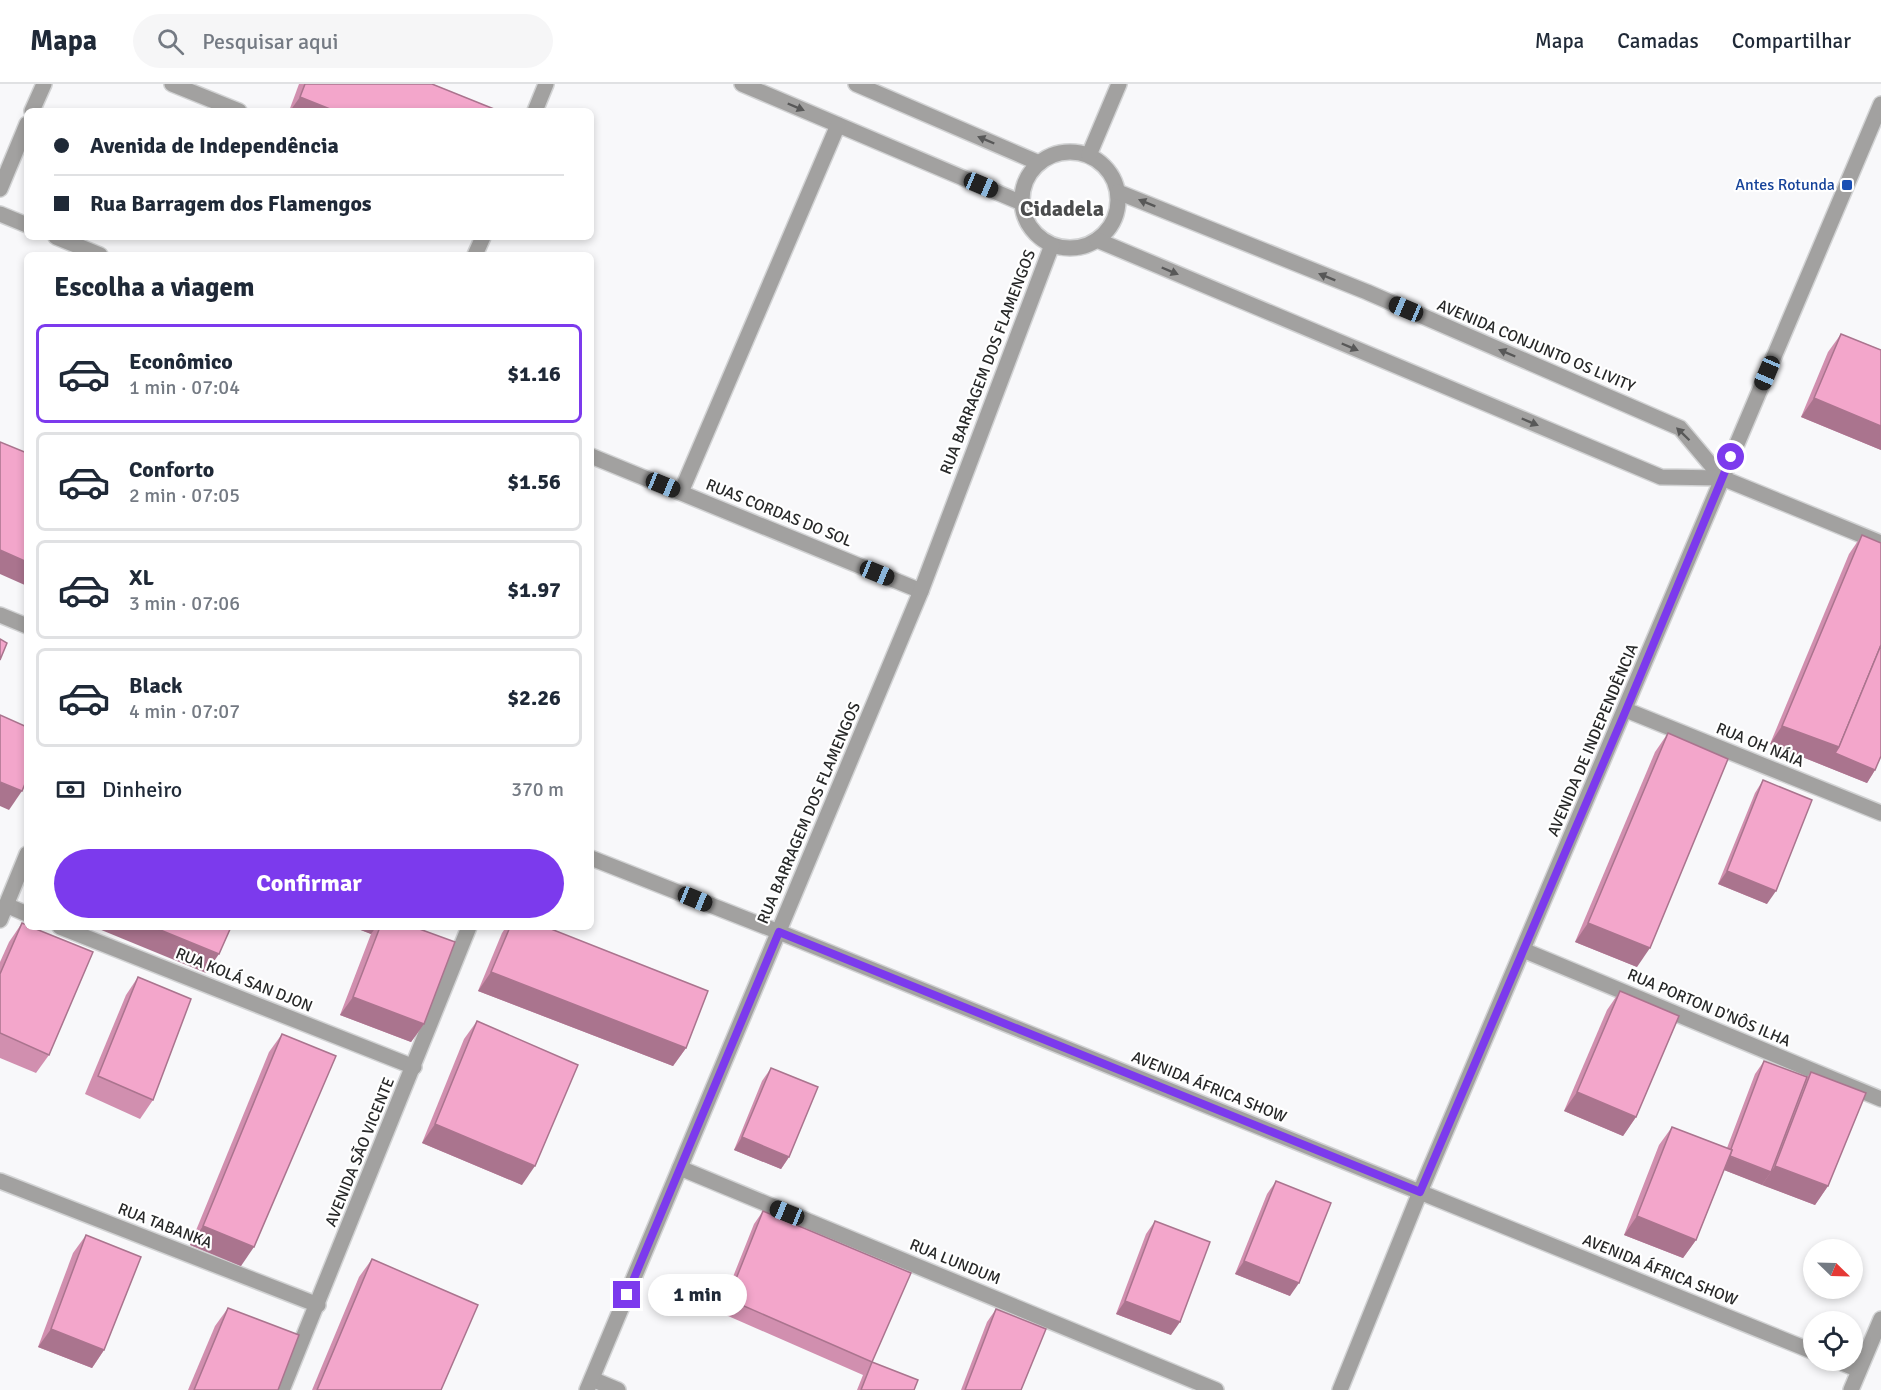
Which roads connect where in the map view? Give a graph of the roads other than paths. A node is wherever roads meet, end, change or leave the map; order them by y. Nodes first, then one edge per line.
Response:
1 (44, 84) edge
2 (172, 84) edge
3 (546, 84) edge
4 (742, 84) edge
5 (856, 84) edge
6 (1119, 84) edge
7 (1881, 104) edge
8 (33, 108) edge
9 (232, 108) edge
10 (536, 108) edge
11 (838, 125) junction
12 (24, 131) edge
13 (1089, 155) junction
14 (1039, 163) junction
15 (0, 189) edge
16 (1118, 192) junction
17 (1022, 203) junction
18 (0, 214) edge
19 (24, 224) edge
20 (63, 240) edge
21 (1097, 240) junction
22 (1052, 245) junction
23 (93, 252) edge
24 (594, 457) edge
25 (1722, 478) junction
26 (681, 492) junction
27 (1881, 543) edge
28 (921, 591) junction
29 (0, 615) edge
30 (24, 625) edge
31 (1626, 710) junction
32 (1881, 813) edge
33 (594, 859) edge
34 (24, 861) edge
35 (3, 913) edge
36 (24, 914) edge
37 (68, 930) edge
38 (467, 930) edge
39 (779, 932) junction
40 (1523, 950) junction
41 (414, 1067) junction
42 (1881, 1099) edge
43 (680, 1168) junction
44 (0, 1181) edge
45 (1420, 1192) junction
46 (318, 1305) junction
47 (1881, 1319) edge
48 (1803, 1348) edge
49 (1863, 1361) edge
50 (1859, 1371) edge
51 (590, 1385) edge
52 (282, 1390) edge
53 (618, 1390) edge
54 (1216, 1390) edge
55 (1340, 1390) edge
56 (1851, 1390) edge

1 - 8 street
2 - 9 street
3 - 10 street
4 -> 11 street
14 -> 5 street
6 - 13 street
7 - 25 street, AVENIDA DE INDEPENDÊNCIA
11 - 17 street
11 - 26 street
12 - 15 street
13 - 14 street
13 - 16 street
14 - 17 street
16 - 21 street
25 -> 16 street, AVENIDA CONJUNTO OS LIVITY
17 - 22 street
18 - 19 street
20 - 23 street
21 - 22 street
21 -> 25 street, AVENIDA CONJUNTO OS LIVITY
22 - 28 street, RUA BARRAGEM DOS FLAMENGOS
24 - 26 street, RUAS CORDAS DO SOL
25 - 27 street, AVENIDA CONJUNTO OS LIVITY
25 - 31 street, AVENIDA DE INDEPENDÊNCIA
26 - 28 street, RUAS CORDAS DO SOL
28 - 39 street, RUA BARRAGEM DOS FLAMENGOS
29 - 30 street
31 - 32 street, RUA OH NÁIA
31 - 40 street, AVENIDA DE INDEPENDÊNCIA
33 - 39 street, AVENIDA ÁFRICA SHOW
34 - 35 street
35 - 36 street
37 - 41 street, RUA KOLÁ SAN DJON
38 - 41 street, AVENIDA SÃO VICENTE
39 - 43 street, RUA BARRAGEM DOS FLAMENGOS
39 - 45 street, AVENIDA ÁFRICA SHOW
40 - 42 street, RUA PORTON D'NÔS ILHA
40 - 45 street, AVENIDA DE INDEPENDÊNCIA
41 - 46 street, AVENIDA SÃO VICENTE
43 - 51 street, RUA BARRAGEM DOS FLAMENGOS
43 - 54 street, RUA LUNDUM
44 - 46 street, RUA TABANKA
45 - 48 street, AVENIDA ÁFRICA SHOW
45 - 55 street, AVENIDA DE INDEPENDÊNCIA
46 - 52 street, AVENIDA SÃO VICENTE
47 - 49 street
50 - 56 street
51 - 53 street

